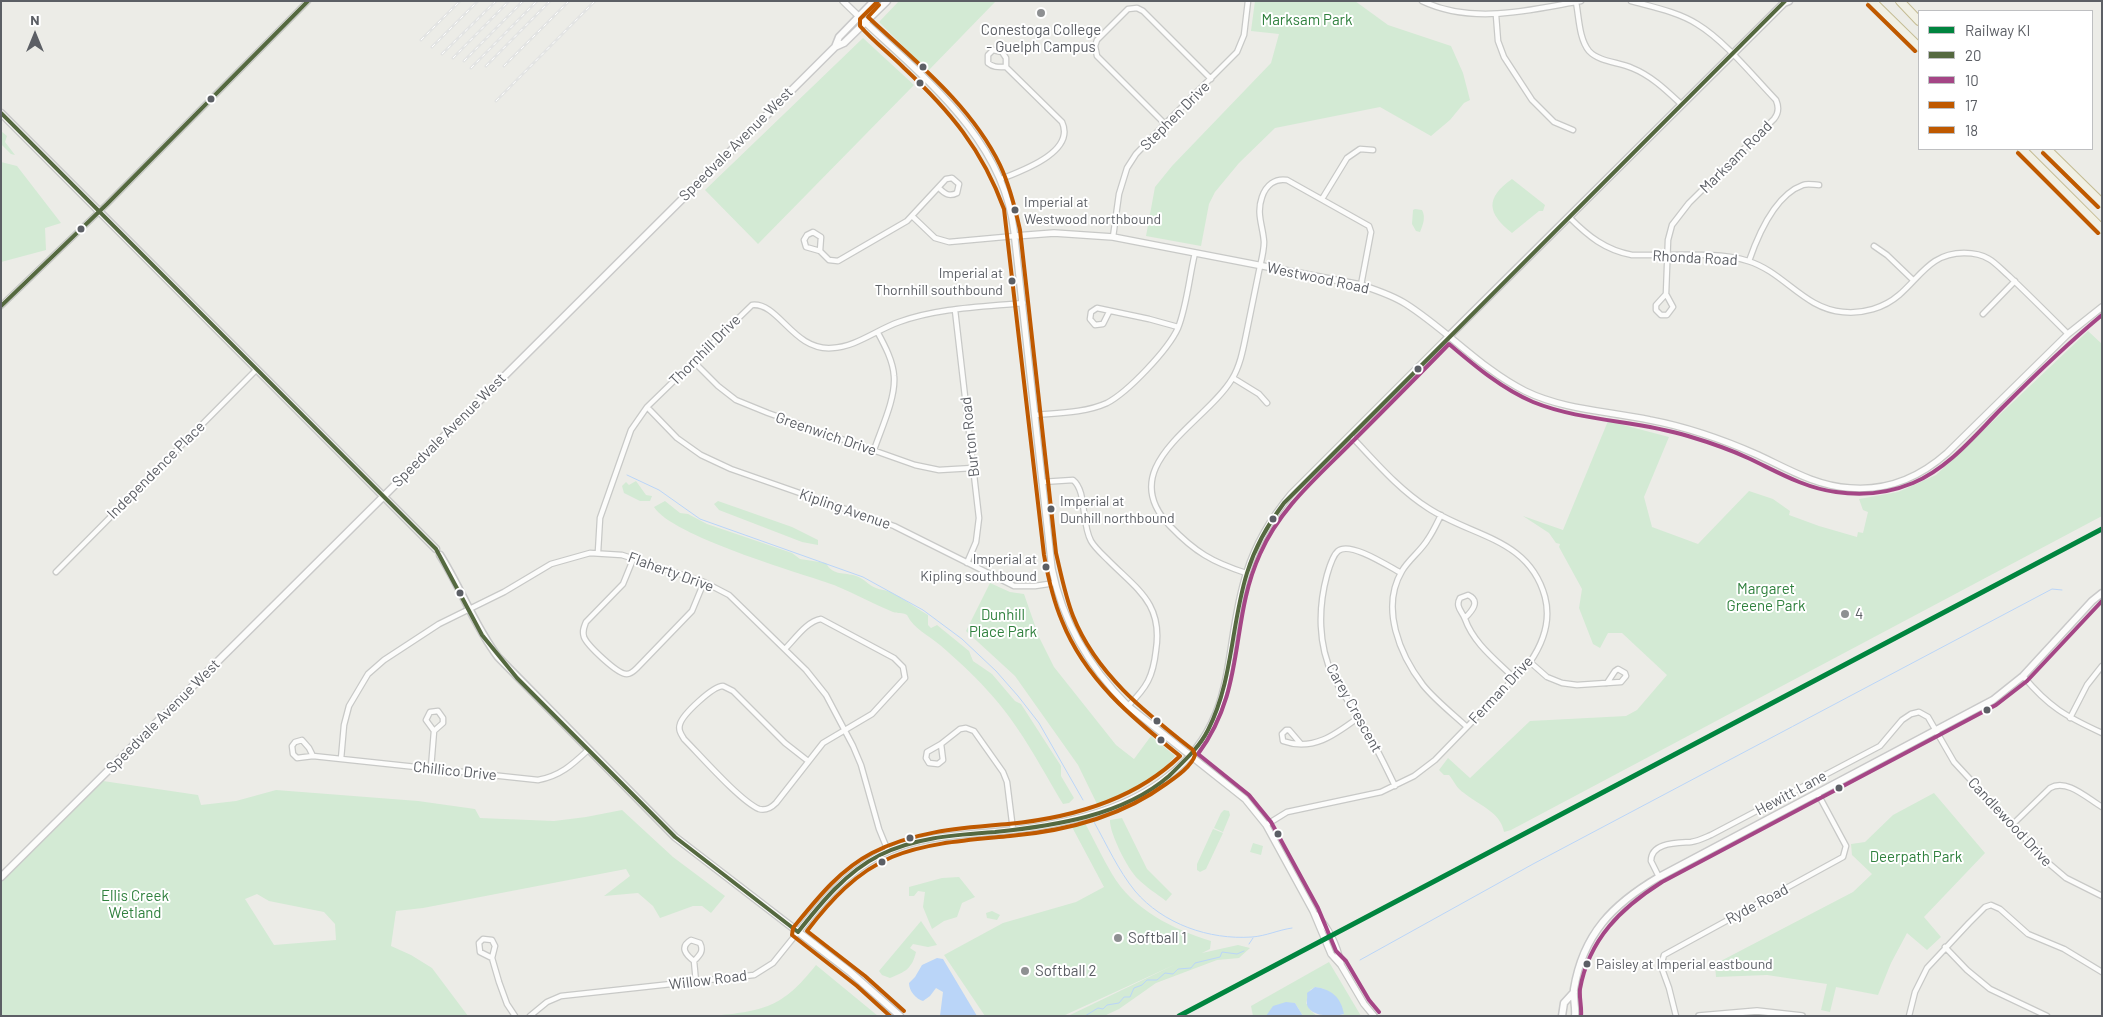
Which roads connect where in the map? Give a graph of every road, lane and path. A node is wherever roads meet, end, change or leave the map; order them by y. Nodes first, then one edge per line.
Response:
1 (308, 1) edge
2 (843, 1) edge
3 (874, 1) edge
4 (886, 1) edge
5 (1248, 1) edge
6 (1422, 1) edge
7 (1631, 1) edge
8 (1872, 1) edge
9 (1900, 1) edge
10 (1579, 2) edge
11 (1786, 2) edge
12 (1649, 4) edge
13 (1496, 15) junction
14 (858, 17) junction
15 (1918, 20) edge
16 (865, 23) junction
17 (1918, 46) edge
18 (835, 47) junction
19 (1732, 55) junction
20 (1006, 67) junction
21 (1211, 79) junction
22 (1682, 105) junction
23 (1, 112) edge
24 (1165, 124) junction
25 (1573, 130) dead end
26 (1373, 150) dead end
27 (2023, 150) edge
28 (2048, 150) edge
29 (1000, 180) junction
30 (1819, 185) dead end
31 (939, 188) junction
32 (1322, 199) junction
33 (2102, 203) edge
34 (100, 211) junction
35 (912, 216) junction
36 (1569, 218) junction
37 (2102, 229) edge
38 (1015, 236) junction
39 (1113, 237) junction
40 (1874, 246) dead end
41 (820, 250) junction
42 (1195, 253) junction
43 (1666, 256) junction
44 (1749, 261) junction
45 (1260, 266) junction
46 (1913, 280) junction
47 (2015, 281) junction
48 (1361, 285) junction
49 (1666, 294) junction
50 (1022, 303) junction
51 (1, 306) edge
52 (2102, 307) edge
53 (955, 310) junction
54 (1109, 312) junction
55 (1983, 314) dead end
56 (1178, 328) junction
57 (878, 333) junction
58 (2068, 334) junction
59 (1449, 336) junction
60 (694, 362) junction
61 (257, 369) junction
62 (1233, 378) junction
63 (1267, 404) dead end
64 (647, 407) junction
65 (1035, 415) junction
66 (1350, 435) junction
67 (874, 450) junction
68 (973, 468) junction
69 (1042, 482) junction
70 (383, 497) junction
71 (1441, 515) junction
72 (598, 552) junction
73 (634, 557) junction
74 (967, 563) junction
75 (56, 572) dead end
76 (1401, 572) junction
77 (1246, 573) junction
78 (704, 582) junction
79 (1055, 582) junction
80 (2102, 593) edge
81 (469, 610) junction
82 (1465, 618) junction
83 (785, 649) junction
84 (1530, 662) junction
85 (2102, 666) edge
86 (2023, 676) junction
87 (1514, 678) junction
88 (1607, 683) dead end
89 (1128, 706) junction
90 (1358, 717) junction
91 (2070, 718) junction
92 (1467, 727) junction
93 (846, 730) junction
94 (1936, 730) junction
95 (434, 732) junction
96 (2102, 733) edge
97 (941, 744) junction
98 (1301, 744) dead end
99 (588, 750) junction
100 (1189, 755) junction
101 (313, 756) junction
102 (341, 760) junction
103 (808, 761) junction
104 (431, 768) junction
105 (1395, 786) junction
106 (1818, 794) junction
107 (2102, 807) edge
108 (1266, 825) junction
109 (2012, 825) junction
110 (1012, 830) junction
111 (888, 851) junction
112 (1, 877) edge
113 (1659, 877) junction
114 (2102, 896) edge
115 (798, 932) junction
116 (1945, 947) junction
117 (492, 958) junction
118 (694, 961) junction
119 (2102, 972) edge
120 (696, 982) junction
121 (1574, 992) junction
122 (1729, 1014) edge
123 (515, 1016) edge
124 (530, 1016) edge
125 (900, 1016) edge
126 (1374, 1016) edge
127 (1562, 1016) edge
128 (1574, 1016) edge
129 (1676, 1016) edge
130 (1699, 1016) edge
131 (1802, 1016) edge
132 (1909, 1016) edge
133 (2048, 1016) edge

1 - 34 street
2 - 14 street
3 - 14 main road, Speedvale Avenue West
4 - 16 main road, Speedvale Avenue West
5 - 21 street, Stephen Drive
6 - 13 street
7 - 12 street, Marksam Road
8 - 17 highway
9 - 15 highway
10 - 13 street
10 - 22 street
11 - 19 main road, Willow Road
12 - 19 street, Marksam Road
13 - 25 street
14 - 16 street
14 - 18 main road, Speedvale Avenue West
16 - 18 main road, Speedvale Avenue West
16 - 29 street
18 - 70 main road, Speedvale Avenue West
19 - 22 main road, Willow Road
19 - 43 street, Marksam Road
20 - 20 street
20 - 29 street
21 - 24 street, Stephen Drive
21 - 24 street
22 - 36 main road, Willow Road
23 - 34 main road
24 - 39 street, Stephen Drive
26 - 32 street
27 - 37 highway
28 - 33 highway
29 - 38 street
30 - 44 street
31 - 31 street
31 - 35 street
32 - 45 street
32 - 48 street
34 - 51 street
34 - 61 main road
35 - 38 street, Westwood Road
35 - 41 street
36 - 43 street, Rhonda Road
36 - 59 main road, Willow Road
38 - 39 street, Westwood Road
38 - 50 street
39 - 42 street, Westwood Road
40 - 46 street
41 - 41 street
42 - 45 street, Westwood Road
42 - 56 street
43 - 44 street, Rhonda Road
43 - 49 street, Marksam Road
44 - 46 street, Rhonda Road
45 - 48 street, Westwood Road
45 - 62 street
46 - 47 street, Rhonda Road
47 - 55 street
47 - 58 street, Rhonda Road
48 - 59 street, Westwood Road
49 - 49 street, Marksam Road
50 - 53 street, Thornhill Drive
50 - 65 street
52 - 58 street, Westwood Road
53 - 57 street, Thornhill Drive
53 - 68 street, Burton Road
54 - 54 street
54 - 56 street
56 - 65 street
57 - 60 street, Thornhill Drive
57 - 67 street
58 - 59 street, Westwood Road
59 - 66 street, Willow Road
60 - 64 street, Thornhill Drive
60 - 67 street, Greenwich Drive
61 - 70 main road
61 - 75 street, Independence Place
62 - 63 street
62 - 77 street
64 - 72 street, Thornhill Drive
64 - 74 street, Kipling Avenue
65 - 69 street
66 - 71 street, Ferman Drive
66 - 77 street, Willow Road
67 - 68 street, Greenwich Drive
68 - 74 street, Burton Road
69 - 79 street
69 - 89 street
70 - 81 main road
70 - 112 main road, Speedvale Avenue West
71 - 76 street
71 - 84 street, Ferman Drive
72 - 73 street, Flaherty Drive
72 - 81 street, Flaherty Drive
73 - 78 street, Flaherty Drive
73 - 78 street
74 - 79 street, Kipling Avenue
76 - 90 street, Carey Crescent
76 - 92 street
77 - 100 street, Willow Road
78 - 83 street, Flaherty Drive
79 - 89 street
80 - 86 main road
81 - 99 main road
81 - 102 street, Flaherty Drive
82 - 82 street
82 - 87 street
83 - 93 street, Flaherty Drive
83 - 93 street
84 - 87 street, Ferman Drive
84 - 88 street
85 - 91 street
86 - 91 street
86 - 94 main road
87 - 92 street, Ferman Drive
89 - 100 street
90 - 98 street
90 - 105 street, Carey Crescent
91 - 96 street
92 - 105 street, Ferman Drive
93 - 103 street
93 - 111 street, Flaherty Drive
94 - 106 main road
94 - 109 street, Candlewood Drive
94 - 113 street, Hewitt Lane
95 - 95 street
95 - 104 street
97 - 97 street
97 - 110 street
99 - 104 street, Chillico Drive
99 - 115 main road
100 - 108 street
100 - 110 street, Willow Road
101 - 101 street, Chillico Drive
101 - 102 street, Chillico Drive
102 - 104 street, Chillico Drive
103 - 103 street
105 - 108 street, Ferman Drive
106 - 113 main road
106 - 129 street, Ryde Road
107 - 109 street
108 - 126 street
109 - 114 street, Candlewood Drive
110 - 111 street, Willow Road
111 - 115 street, Willow Road
113 - 121 main road
115 - 120 street, Willow Road
115 - 125 main road
116 - 119 street
116 - 132 street
116 - 133 street
117 - 117 street
117 - 123 street
118 - 118 street
118 - 120 street
120 - 124 street, Willow Road
121 - 127 main road
121 - 128 main road
122 - 130 street
122 - 131 street

